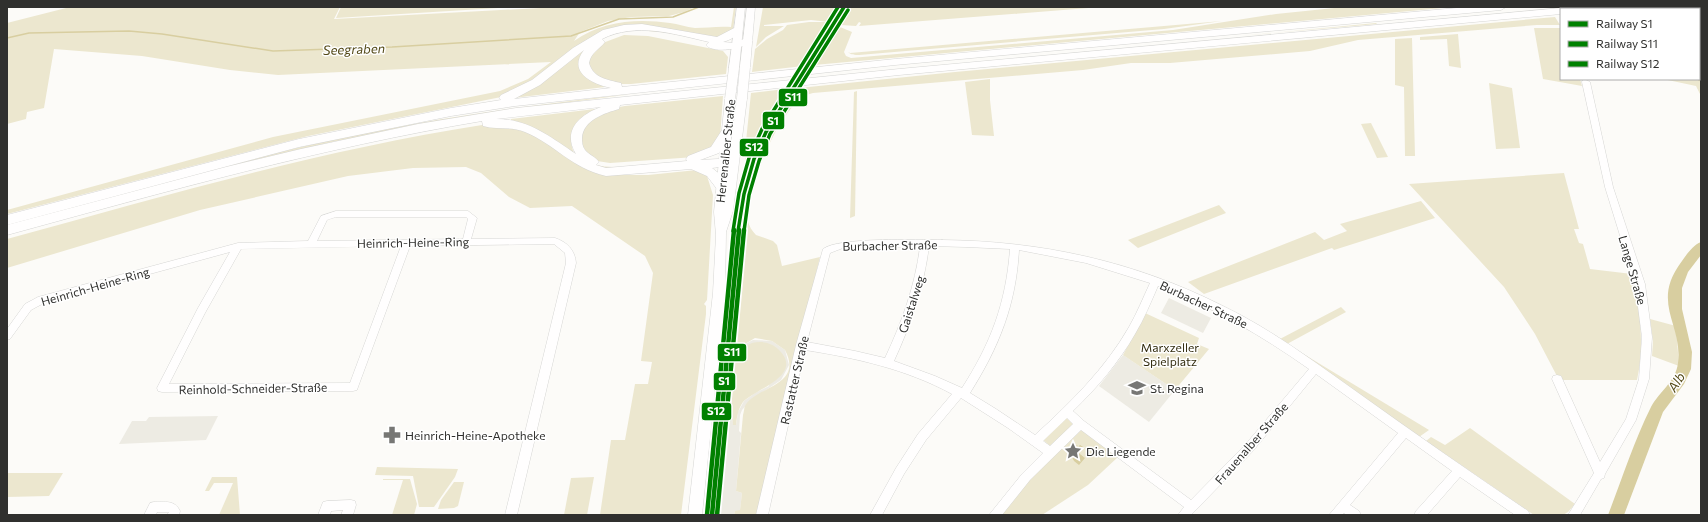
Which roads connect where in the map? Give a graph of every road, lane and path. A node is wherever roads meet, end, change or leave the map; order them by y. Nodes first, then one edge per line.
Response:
1 (741, 7) edge
2 (751, 7) edge
3 (1501, 7) edge
4 (1603, 7) edge
5 (1592, 8) edge
6 (1556, 11) edge
7 (738, 29) junction
8 (715, 43) junction
9 (742, 45) junction
10 (735, 57) junction
11 (1586, 82) dead end
12 (666, 90) junction
13 (451, 112) junction
14 (436, 125) junction
15 (726, 133) junction
16 (729, 160) junction
17 (688, 163) junction
18 (721, 186) junction
19 (7, 220) edge
20 (7, 230) edge
21 (721, 235) junction
22 (408, 242) junction
23 (466, 242) junction
24 (311, 243) junction
25 (925, 244) junction
26 (238, 246) junction
27 (1015, 247) junction
28 (830, 248) joint
29 (1156, 281) junction
30 (7, 336) edge
31 (801, 345) junction
32 (888, 363) junction
33 (1315, 368) junction
34 (1557, 379) dead end
35 (962, 393) junction
36 (1068, 412) junction
37 (1080, 424) junction
38 (1405, 432) junction
39 (1035, 441) junction
40 (1050, 452) junction
41 (1459, 471) junction
42 (1600, 475) junction
43 (1343, 506) junction
44 (1188, 511) edge
45 (150, 515) edge
46 (173, 515) edge
47 (324, 515) edge
48 (347, 515) edge
49 (511, 515) edge
50 (695, 515) edge
51 (762, 515) edge
52 (876, 515) edge
53 (995, 515) edge
54 (1334, 515) edge
55 (1355, 515) edge
56 (1420, 515) edge
57 (1524, 515) edge
58 (1574, 515) edge

1 - 7 main road
2 - 9 main road
3 - 12 highway
4 - 5 highway
6 - 12 highway
7 - 8 highway
7 - 9 main road
8 - 9 highway
8 - 10 highway
8 - 12 highway
8 - 13 highway
9 - 10 main road, Herrenalber Straße
9 - 16 main road, Herrenalber Straße, bridge
10 - 15 main road, Herrenalber Straße, bridge
11 - 42 street, Lange Straße
12 - 13 highway
12 - 14 highway
12 - 17 highway
13 - 19 highway
14 - 17 highway
14 - 20 highway
15 - 16 main road, Herrenalber Straße
15 - 17 highway
16 - 17 highway
16 - 18 main road, Herrenalber Straße
16 - 21 main road, Herrenalber Straße
17 - 18 highway
18 - 21 main road, Herrenalber Straße
21 - 50 main road, Herrenalber Straße
22 - 23 street, Heinrich-Heine-Ring
22 - 24 street, Heinrich-Heine-Ring
22 - 26 street, Reinhold-Schneider-Straße
23 - 24 street
23 - 49 street, Heinrich-Heine-Ring
24 - 26 street, Heinrich-Heine-Ring
25 - 27 street, Burbacher Straße
25 - 28 street, Burbacher Straße
25 - 32 street, Gaistalweg
26 - 30 street, Heinrich-Heine-Ring
27 - 29 street, Burbacher Straße
27 - 35 street
28 - 31 street, Rastatter Straße
29 - 33 street, Burbacher Straße
29 - 36 street
31 - 32 street
31 - 51 street, Rastatter Straße
32 - 35 street
33 - 38 street, Burbacher Straße
33 - 44 street, Frauenalber Straße
34 - 42 street
35 - 39 street
35 - 52 street
36 - 37 street
36 - 39 street
37 - 40 street
37 - 44 street
38 - 41 street, Burbacher Straße
38 - 43 street
39 - 40 street
40 - 53 street
41 - 56 street
41 - 57 street, Burbacher Straße
42 - 58 street, Lange Straße
43 - 54 street
43 - 55 street
45 - 46 street
47 - 48 street

